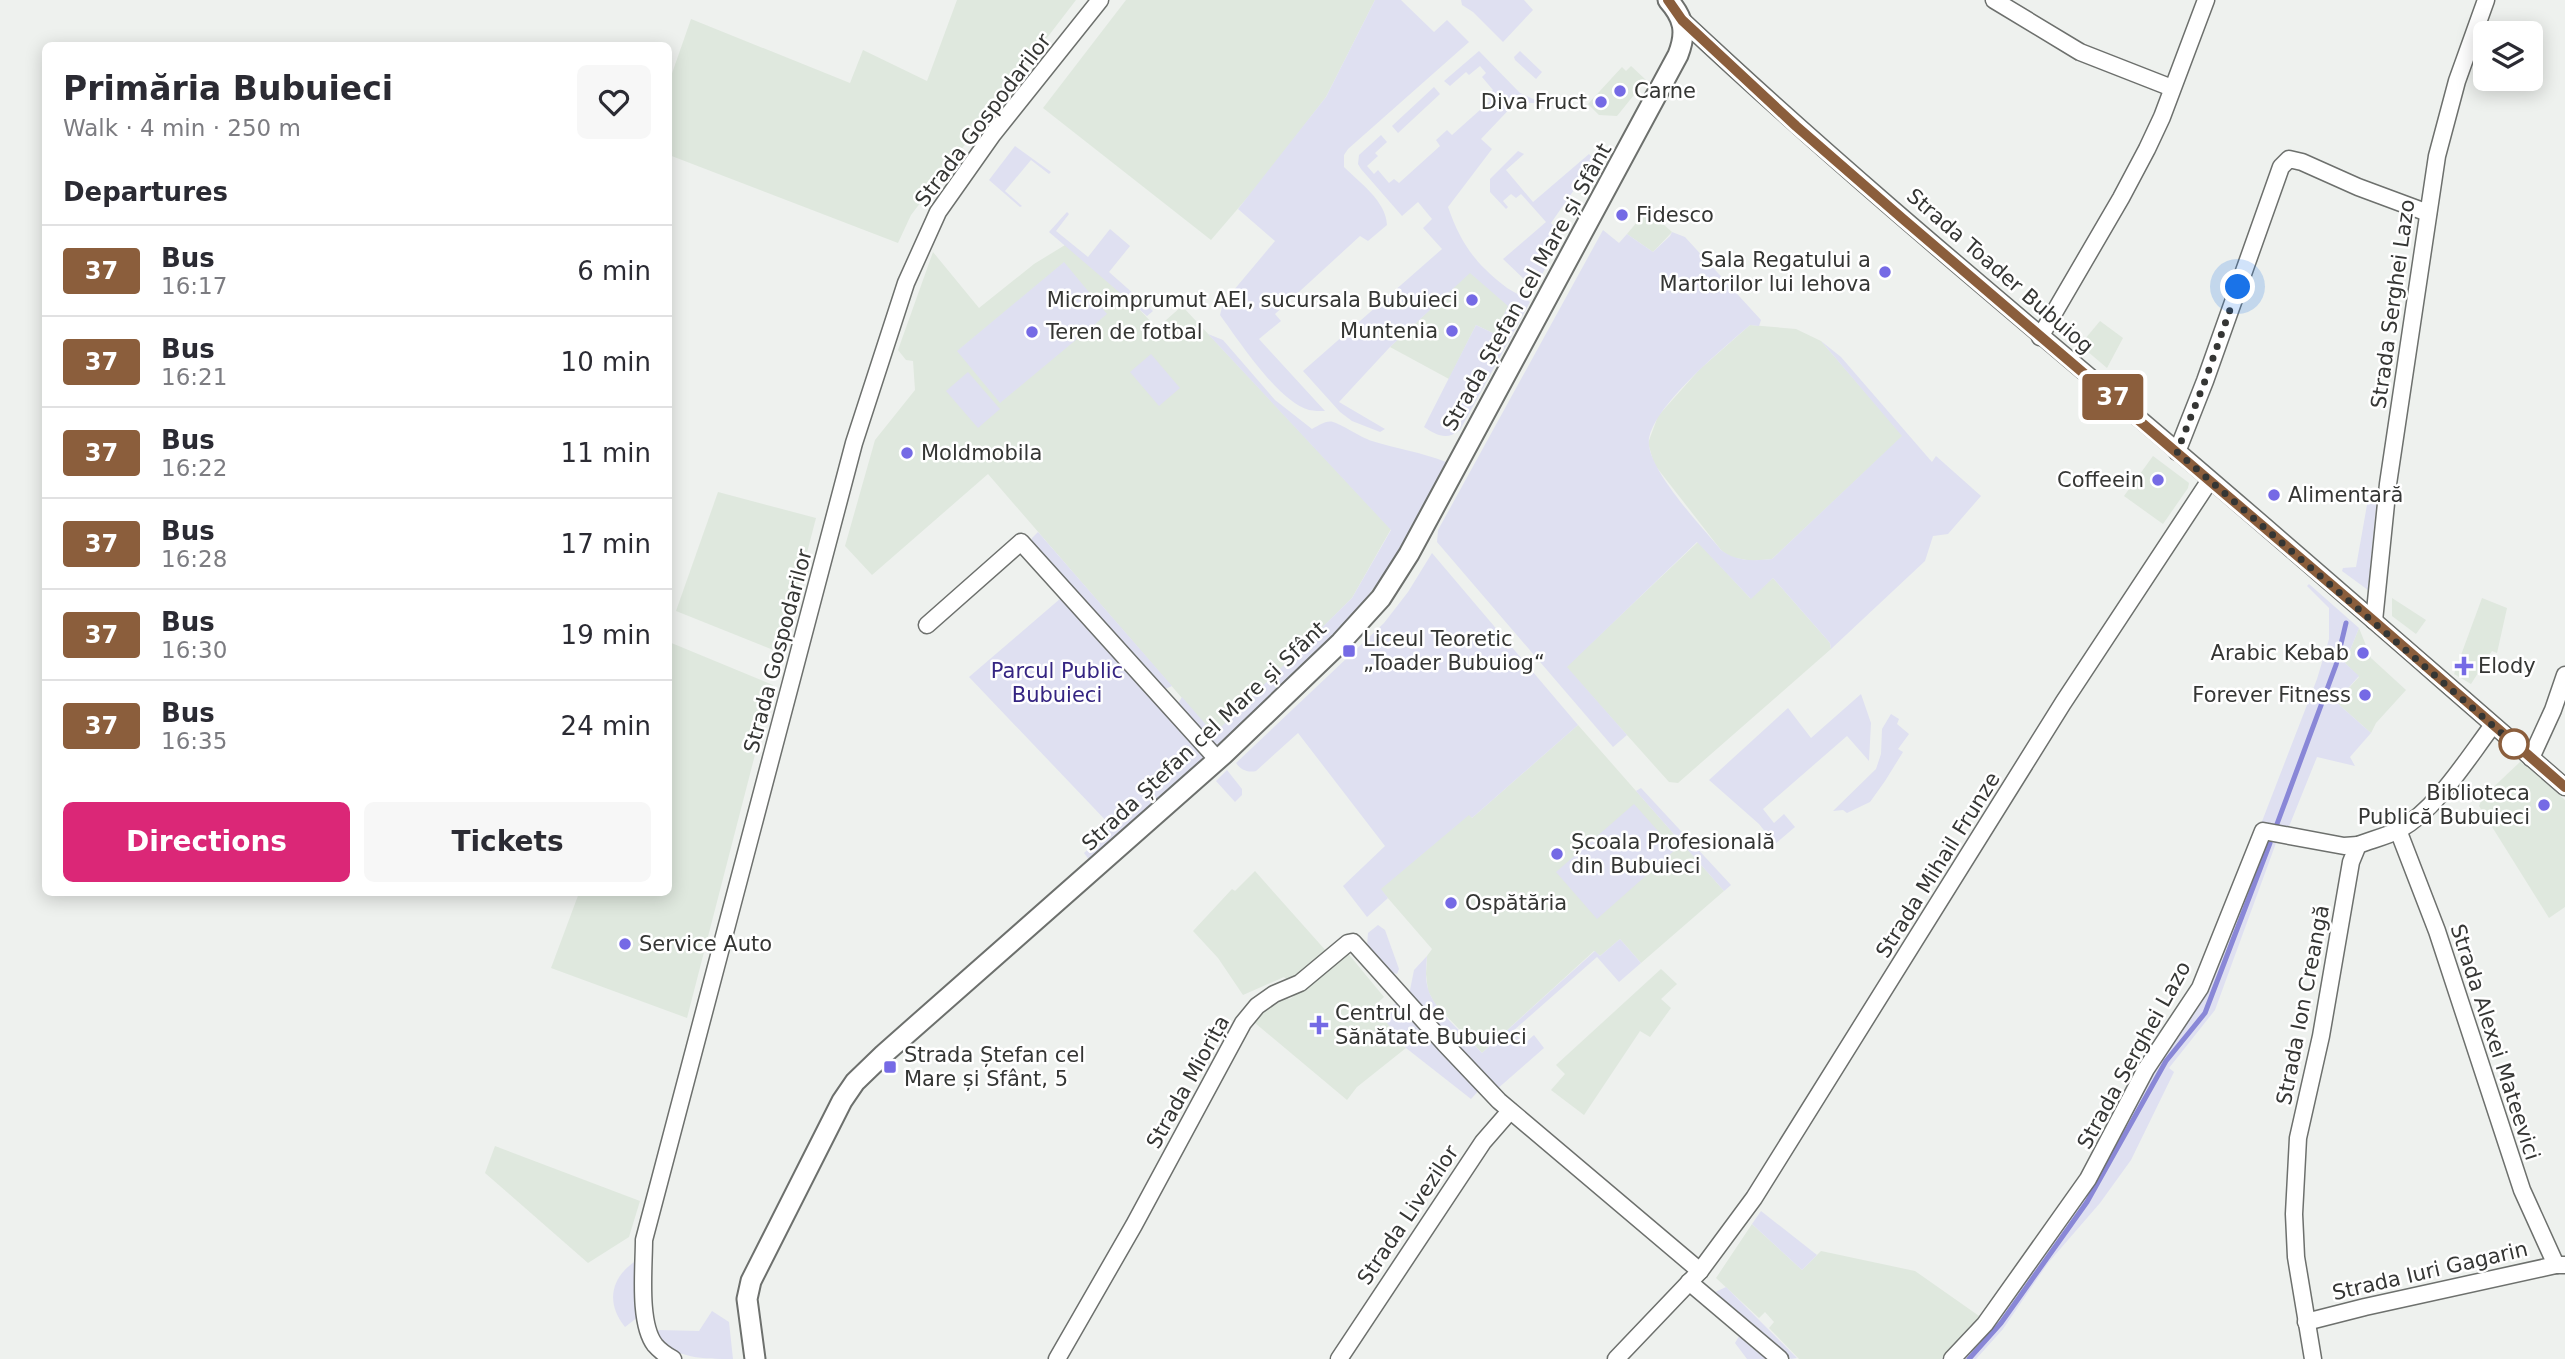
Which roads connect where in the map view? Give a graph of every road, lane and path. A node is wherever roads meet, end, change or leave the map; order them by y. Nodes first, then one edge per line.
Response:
1 (1100, 0) edge
2 (1668, 0) edge
3 (1994, 0) edge
4 (2206, 0) edge
5 (2486, 0) edge
6 (1682, 20) junction
7 (2172, 88) junction
8 (2428, 213) junction
9 (2039, 337) junction
10 (2177, 452) junction
11 (2210, 480) junction
12 (2374, 621) junction
13 (927, 625) dead end
14 (2565, 675) edge
15 (2493, 725) junction
16 (2531, 758) junction
17 (1218, 760) junction
18 (2565, 788) edge
19 (2398, 830) junction
20 (2358, 845) junction
21 (1504, 1106) junction
22 (2560, 1265) edge
23 (1694, 1277) junction
24 (2306, 1322) junction
25 (673, 1359) edge
26 (755, 1359) edge
27 (1057, 1359) edge
28 (1339, 1359) edge
29 (1616, 1359) edge
30 (1780, 1359) edge
31 (1952, 1359) edge
32 (2313, 1359) edge

1 - 25 street, Strada Gospodarilor
2 - 6 street, Strada Toader Bubuiog
3 - 7 street
4 - 7 street
5 - 8 street, Strada Serghei Lazo
6 - 9 street, Strada Toader Bubuiog
6 - 17 street, Strada Ștefan cel Mare și Sfânt
7 - 9 street
8 - 10 street
8 - 12 street, Strada Serghei Lazo
9 - 10 street, Strada Toader Bubuiog
10 - 11 street, Strada Toader Bubuiog
11 - 12 street, Strada Toader Bubuiog
11 - 23 street, Strada Mihail Frunze
12 - 15 street, Strada Toader Bubuiog
13 - 17 street
14 - 16 street
15 - 16 street, Strada Toader Bubuiog
15 - 19 street
16 - 18 street, Strada Toader Bubuiog
17 - 26 street, Strada Ștefan cel Mare și Sfânt
19 - 20 street
19 - 22 street, Strada Alexei Mateevici
20 - 24 street, Strada Ion Creangă
20 - 31 street, Strada Serghei Lazo
21 - 23 street
21 - 27 street, Strada Miorița
21 - 28 street, Strada Livezilor
22 - 24 street, Strada Iuri Gagarin
23 - 29 street, Strada Mihail Frunze
23 - 30 street
24 - 32 street, Strada Ion Creangă

